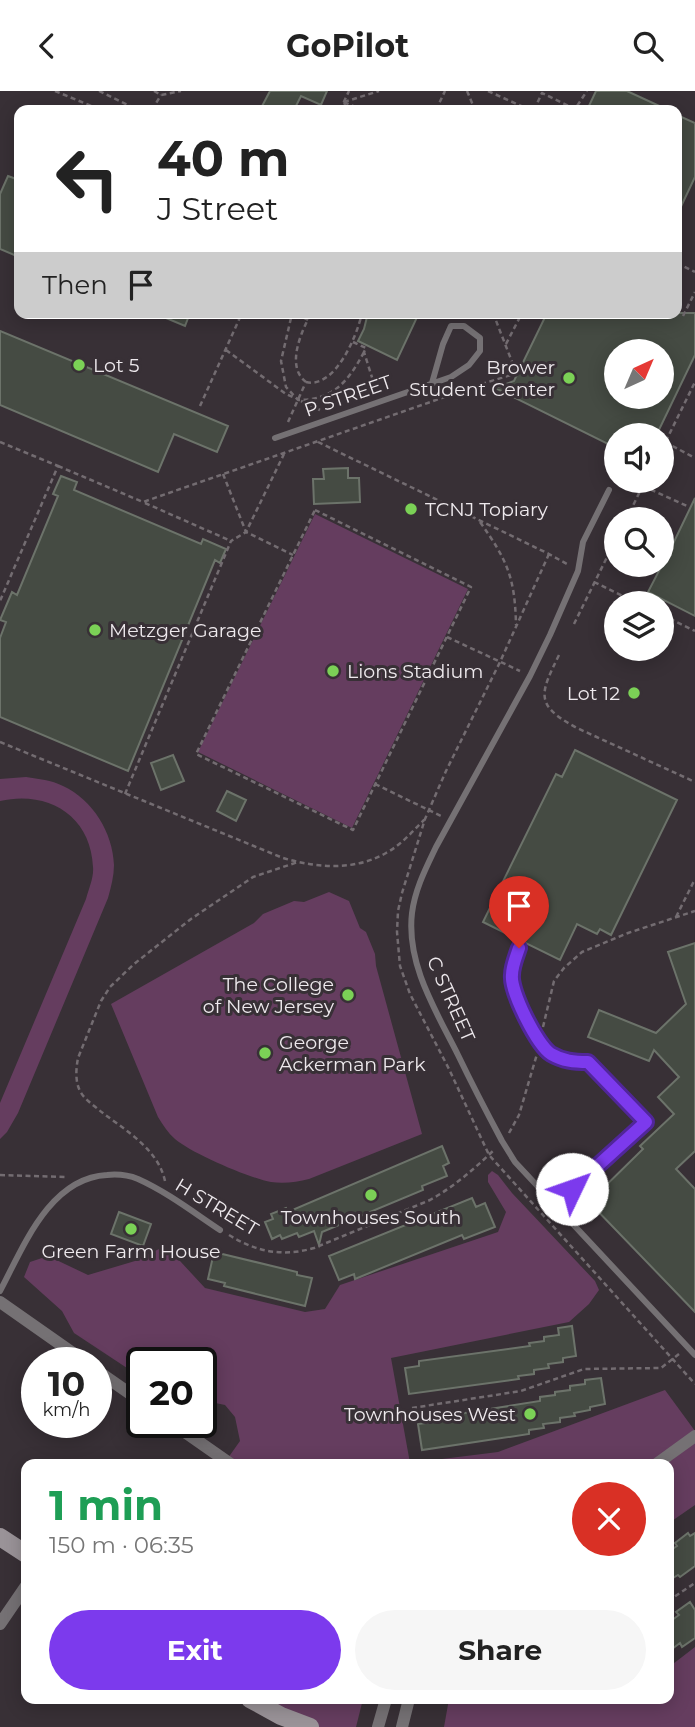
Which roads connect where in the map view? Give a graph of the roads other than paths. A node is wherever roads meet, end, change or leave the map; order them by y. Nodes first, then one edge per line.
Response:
1 (432, 383) junction
2 (275, 438) dead end
3 (608, 493) edge
4 (519, 948) dead end
5 (554, 1205) junction
6 (220, 1230) road end
7 (0, 1291) edge
8 (0, 1302) edge
9 (64, 1347) edge
10 (695, 1355) edge
11 (695, 1436) edge
12 (193, 1438) edge
13 (223, 1459) edge
14 (663, 1459) edge
15 (0, 1537) edge
16 (21, 1551) edge
17 (21, 1593) edge
18 (0, 1624) edge
19 (259, 1704) edge
20 (385, 1704) edge
21 (408, 1704) edge
22 (310, 1727) edge
23 (378, 1727) edge
24 (402, 1727) edge

1 - 1 lane, P STREET
1 - 2 lane, P STREET
3 - 5 lane, C STREET
4 - 5 lane
5 - 10 lane, C STREET
6 - 7 lane, H STREET
8 - 9 street
11 - 14 street
12 - 13 street
15 - 16 street
17 - 18 street
19 - 22 street
20 - 23 street
21 - 24 street

